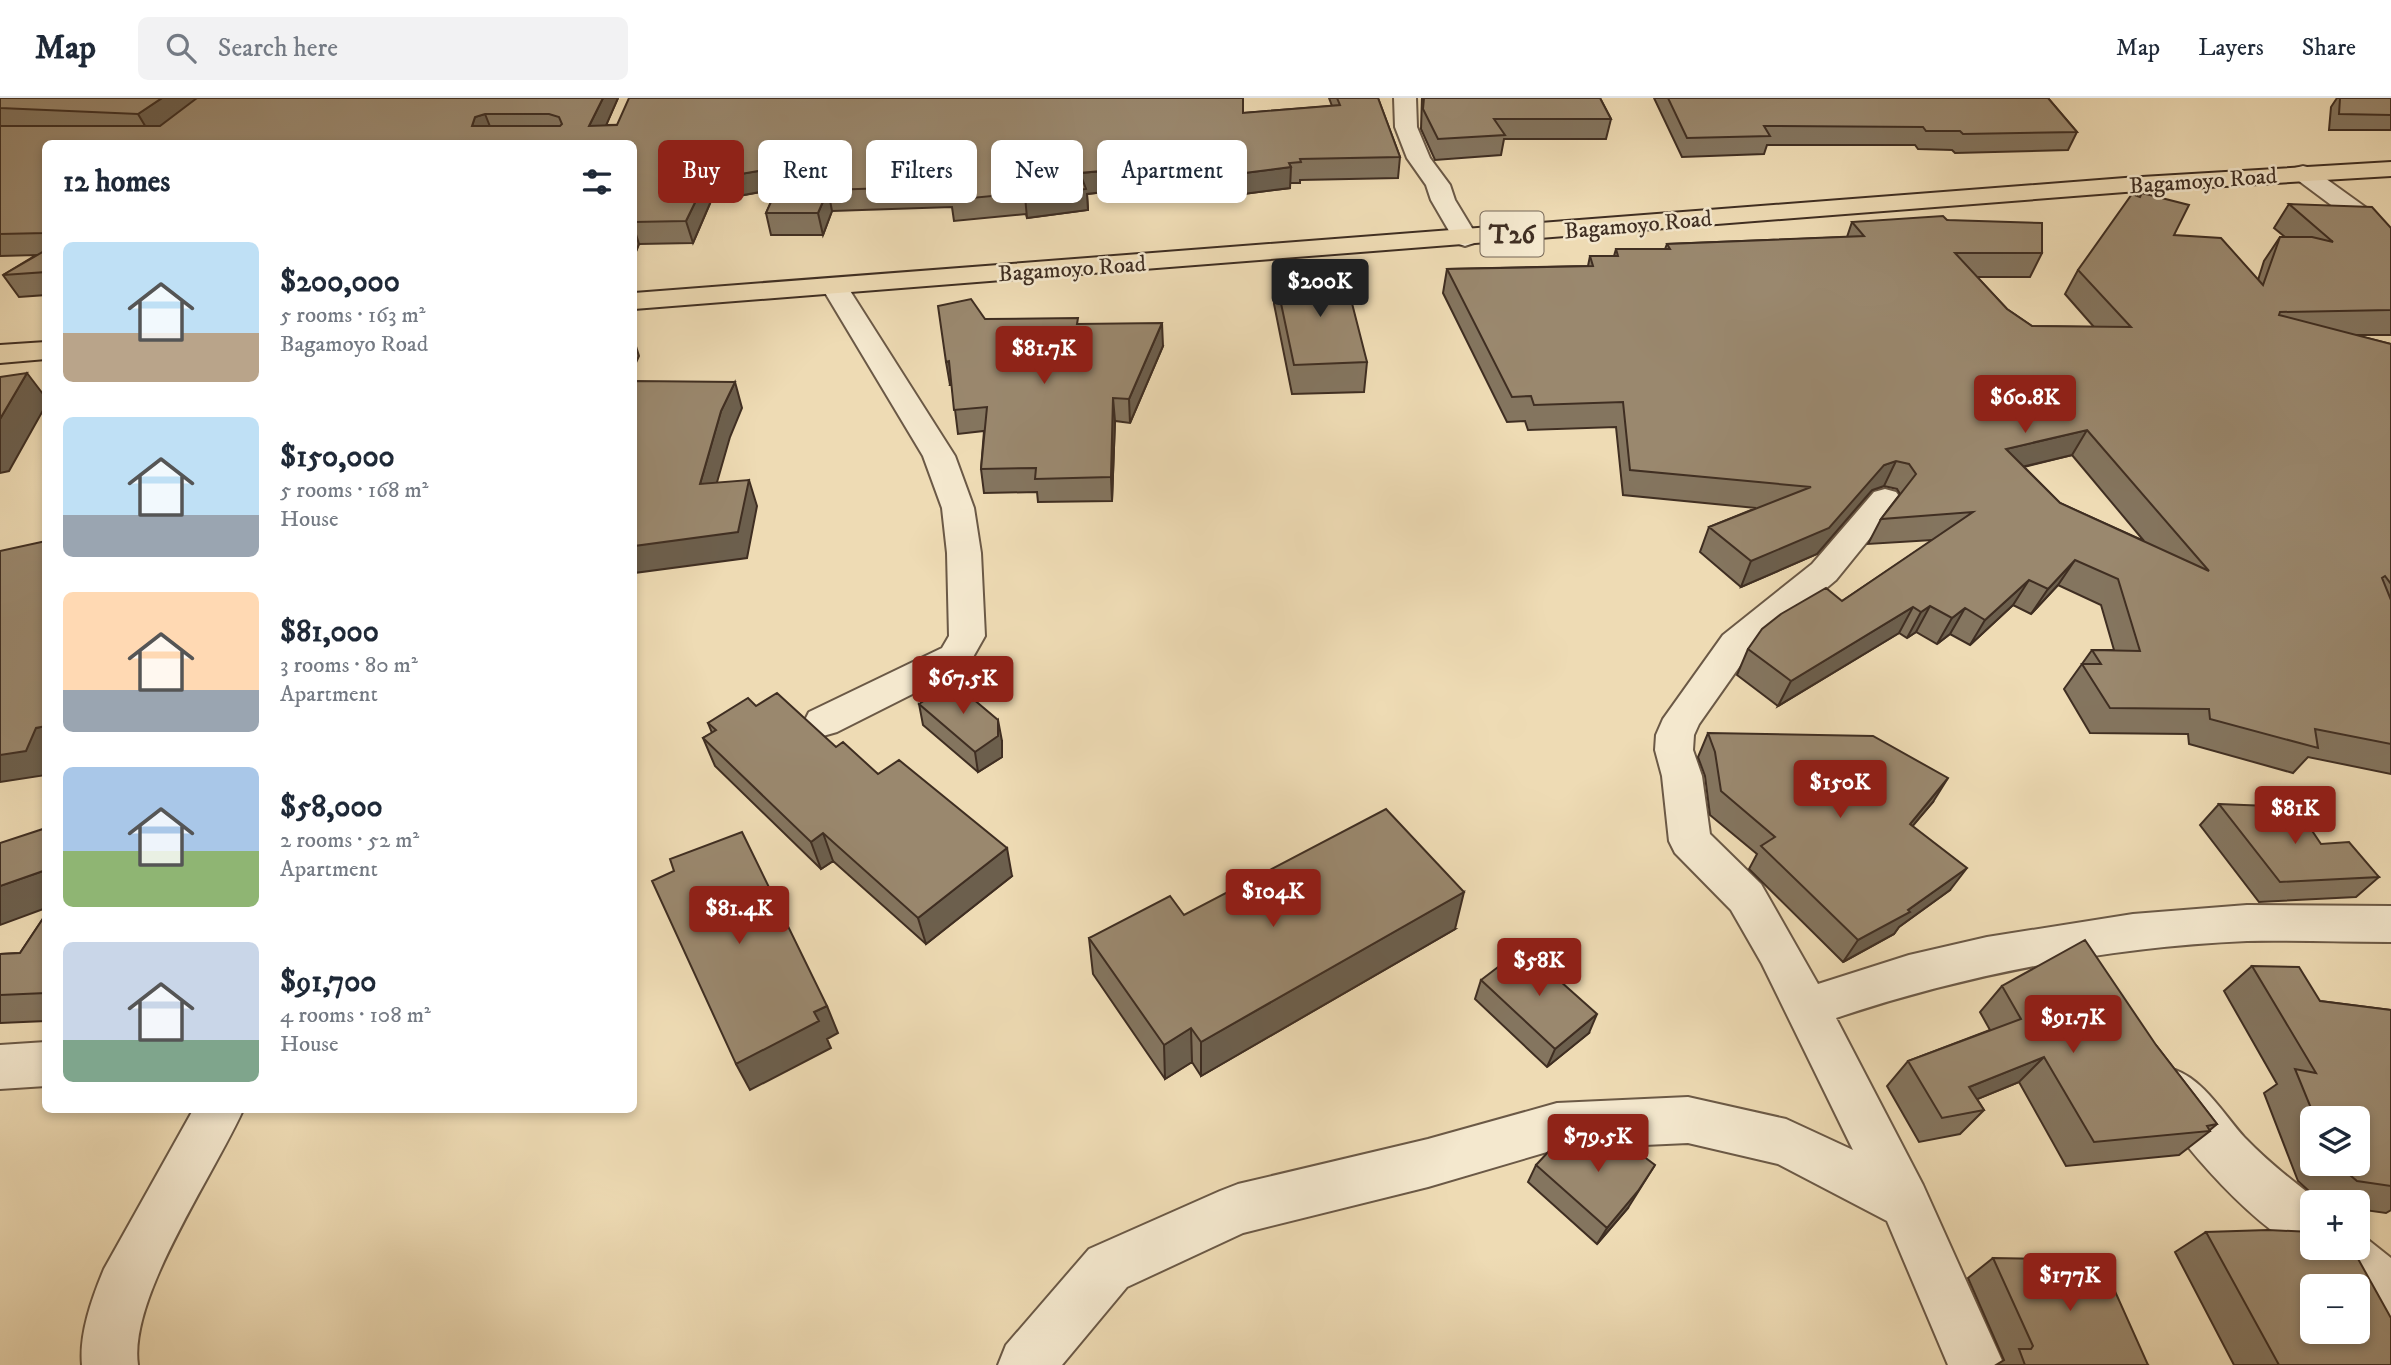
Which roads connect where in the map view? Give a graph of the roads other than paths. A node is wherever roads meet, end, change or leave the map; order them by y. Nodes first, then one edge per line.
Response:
1 (1405, 98) edge
2 (2391, 169) edge
3 (2303, 173) junction
4 (1465, 238) junction
5 (2391, 253) edge
6 (834, 286) junction
7 (637, 302) edge
8 (42, 350) edge
9 (0, 354) edge
10 (1885, 499) dead end
11 (822, 722) dead end
12 (2391, 924) edge
13 (1808, 1007) junction
14 (2149, 1061) edge
15 (42, 1064) edge
16 (0, 1067) edge
17 (217, 1113) edge
18 (1905, 1203) junction
19 (2300, 1219) edge
20 (2352, 1260) edge
21 (2391, 1292) edge
22 (110, 1365) edge
23 (1026, 1365) edge
24 (1976, 1365) edge

1 - 4 street
2 - 3 highway, Bagamoyo Road / T26
3 - 4 highway, Bagamoyo Road / T26
3 - 5 street
4 - 6 highway, Bagamoyo Road / T26
6 - 7 highway, Bagamoyo Road / T26
6 - 11 street
8 - 9 highway
10 - 13 street
12 - 13 street
13 - 18 street
14 - 19 street
15 - 16 street
17 - 22 street
18 - 23 street
18 - 24 street
20 - 21 street

